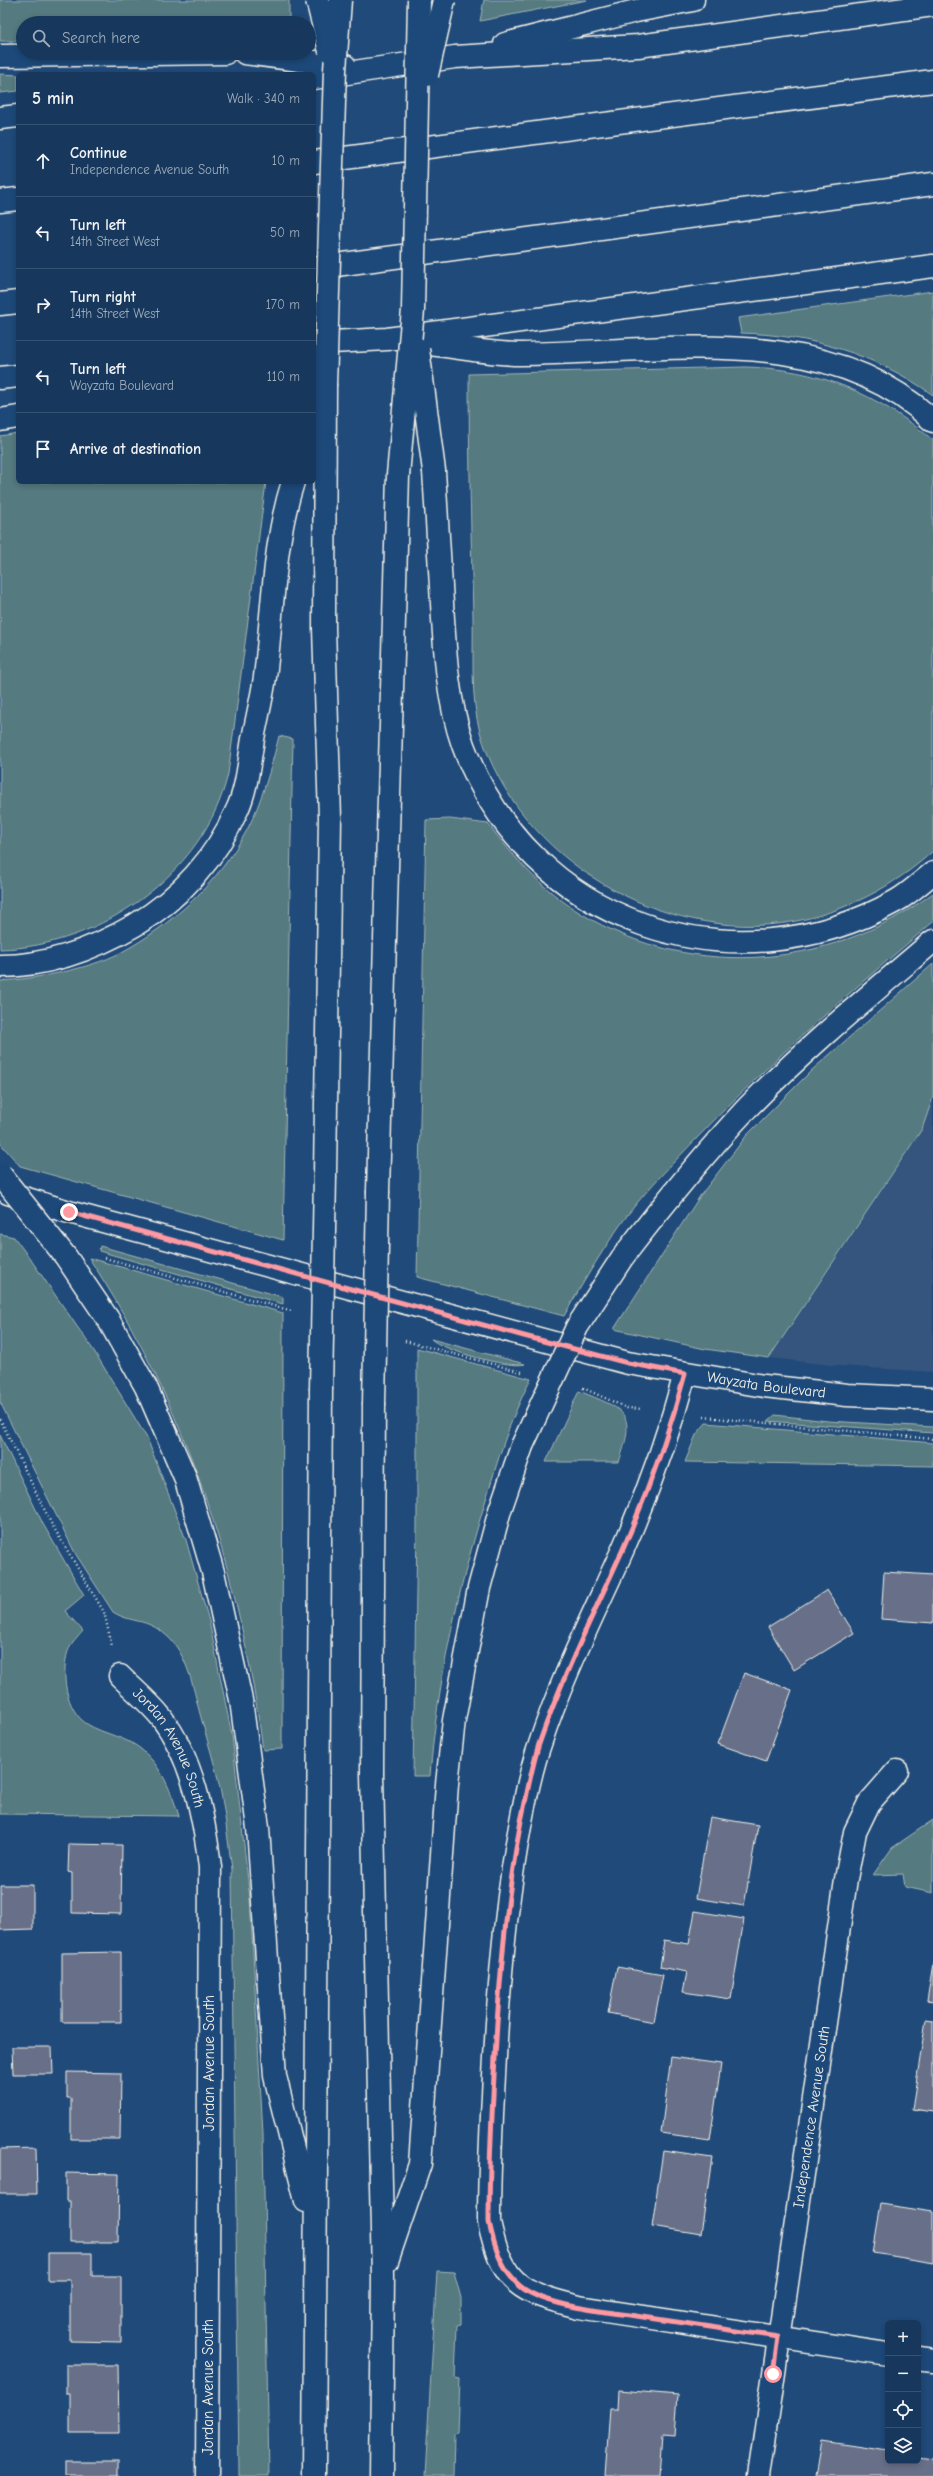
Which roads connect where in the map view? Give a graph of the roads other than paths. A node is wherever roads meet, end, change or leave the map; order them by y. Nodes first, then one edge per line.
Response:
1 (317, 0) edge
2 (340, 0) edge
3 (419, 0) edge
4 (444, 0) edge
5 (693, 0) edge
6 (933, 5) edge
7 (0, 56) edge
8 (16, 56) edge
9 (455, 57) junction
10 (301, 60) edge
11 (374, 69) junction
12 (335, 70) junction
13 (316, 78) edge
14 (933, 81) edge
15 (16, 116) edge
16 (418, 117) junction
17 (0, 118) edge
18 (316, 162) edge
19 (933, 184) edge
20 (16, 199) edge
21 (0, 201) edge
22 (933, 266) edge
23 (316, 268) edge
24 (16, 302) edge
25 (0, 304) edge
26 (413, 310) junction
27 (387, 339) junction
28 (316, 343) edge
29 (16, 376) edge
30 (0, 378) edge
31 (325, 386) junction
32 (316, 414) edge
33 (16, 417) edge
34 (0, 420) edge
35 (933, 421) edge
36 (292, 485) edge
37 (933, 873) edge
38 (933, 941) edge
39 (0, 966) edge
40 (0, 1174) edge
41 (0, 1191) edge
42 (685, 1374) junction
43 (933, 1399) edge
44 (120, 1676) road end
45 (897, 1771) dead end
46 (314, 2234) junction
47 (383, 2276) junction
48 (778, 2337) junction
49 (885, 2354) edge
50 (921, 2359) edge
51 (933, 2361) edge
52 (207, 2476) edge
53 (314, 2476) edge
54 (381, 2476) edge
55 (759, 2476) edge

1 - 12 main road, bridge
2 - 12 main road, bridge
3 - 16 main road, bridge
4 - 16 main road, bridge
5 - 9 main road
6 - 9 main road
7 - 8 main road
9 - 11 main road
10 - 11 main road
11 - 13 main road
12 - 31 main road, bridge
14 - 18 main road
15 - 17 main road
16 - 26 main road, bridge
19 - 23 main road
20 - 21 main road
22 - 27 main road
24 - 25 main road
26 - 37 main road, bridge
26 - 47 main road, bridge
27 - 28 main road
27 - 35 main road
29 - 30 main road
31 - 32 main road
31 - 46 main road, bridge
33 - 34 main road
36 - 39 main road
38 - 47 main road, bridge
40 - 46 main road, bridge
41 - 42 main road, Wayzata Boulevard
42 - 43 main road, Wayzata Boulevard
42 - 48 main road
44 - 52 main road, Jordan Avenue South
45 - 48 main road, Independence Avenue South
46 - 53 main road
47 - 54 main road
48 - 49 main road
48 - 55 main road, Independence Avenue South
50 - 51 main road

